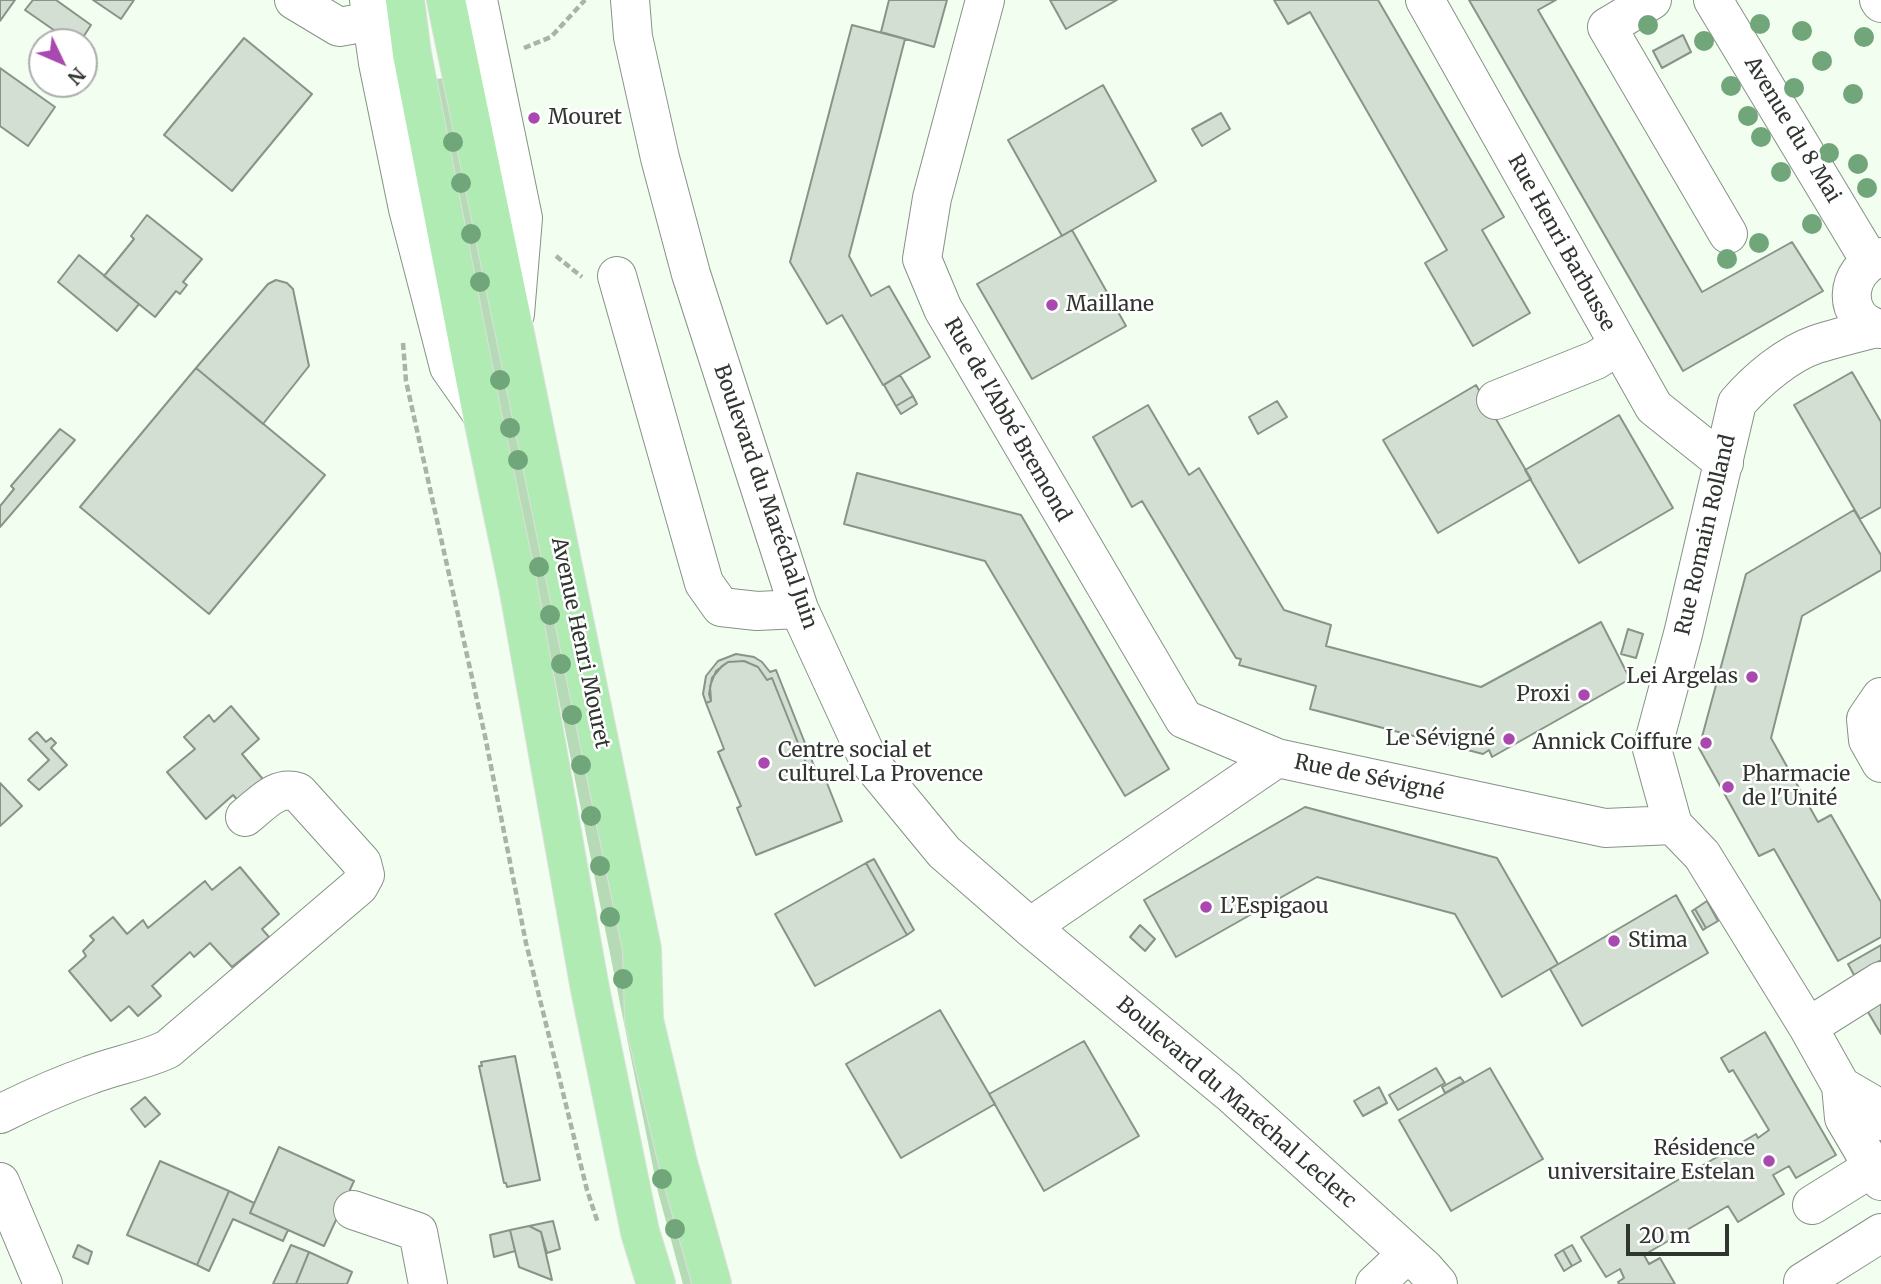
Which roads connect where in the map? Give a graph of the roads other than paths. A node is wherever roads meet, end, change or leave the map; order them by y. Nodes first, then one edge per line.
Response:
1 (294, 0) edge
2 (630, 0) edge
3 (985, 0) edge
4 (1426, 0) edge
5 (1652, 0) edge
6 (1713, 0) edge
7 (457, 3) edge
8 (388, 9) edge
9 (1728, 234) dead end
10 (1867, 270) edge
11 (617, 276) dead end
12 (1878, 329) edge
13 (514, 330) junction
14 (1814, 345) junction
15 (1618, 346) junction
16 (1496, 400) dead end
17 (1724, 463) junction
18 (799, 609) junction
19 (1881, 697) edge
20 (1277, 758) junction
21 (1881, 763) edge
22 (245, 817) dead end
23 (1673, 825) junction
24 (1030, 927) junction
25 (1881, 981) edge
26 (1808, 1027) junction
27 (1841, 1086) junction
28 (0, 1114) edge
29 (1881, 1121) edge
30 (1877, 1174) edge
31 (0, 1182) edge
32 (1812, 1205) dead end
33 (353, 1210) dead end
34 (1881, 1233) edge
35 (1407, 1254) junction
36 (43, 1284) edge
37 (428, 1284) edge
38 (656, 1284) edge
39 (712, 1284) edge
40 (1375, 1284) edge
41 (1438, 1284) edge
42 (1804, 1284) edge

1 - 8 street
2 - 18 street, Boulevard du Maréchal Juin
3 - 20 street, Rue de l'Abbé Bremond
4 - 15 street, Rue Henri Barbusse
5 - 9 street
6 - 10 street, Avenue du 8 Mai
7 - 8 street
7 - 13 main road, Avenue Henri Mouret
7 - 13 street
8 - 38 main road
10 - 12 street, Avenue du 8 Mai
10 - 14 street, Rue Romain Rolland
11 - 18 street
12 - 14 street, Rue Romain Rolland
13 - 39 main road, Avenue Henri Mouret
14 - 17 street, Rue Romain Rolland
15 - 16 street
15 - 17 street, Rue Henri Barbusse
17 - 23 street, Rue Romain Rolland
18 - 24 street, Boulevard du Maréchal Juin
19 - 21 street
20 - 23 street, Rue de Sévigné
20 - 24 street, Rue de Sévigné
22 - 28 street
23 - 26 street, Rue Romain Rolland
24 - 35 street, Boulevard du Maréchal Leclerc
25 - 26 street
26 - 27 street, Rue Romain Rolland
27 - 29 street
27 - 30 street
30 - 32 street
31 - 36 street
33 - 37 street
34 - 42 street
35 - 40 street
35 - 41 street, Boulevard du Maréchal Leclerc

